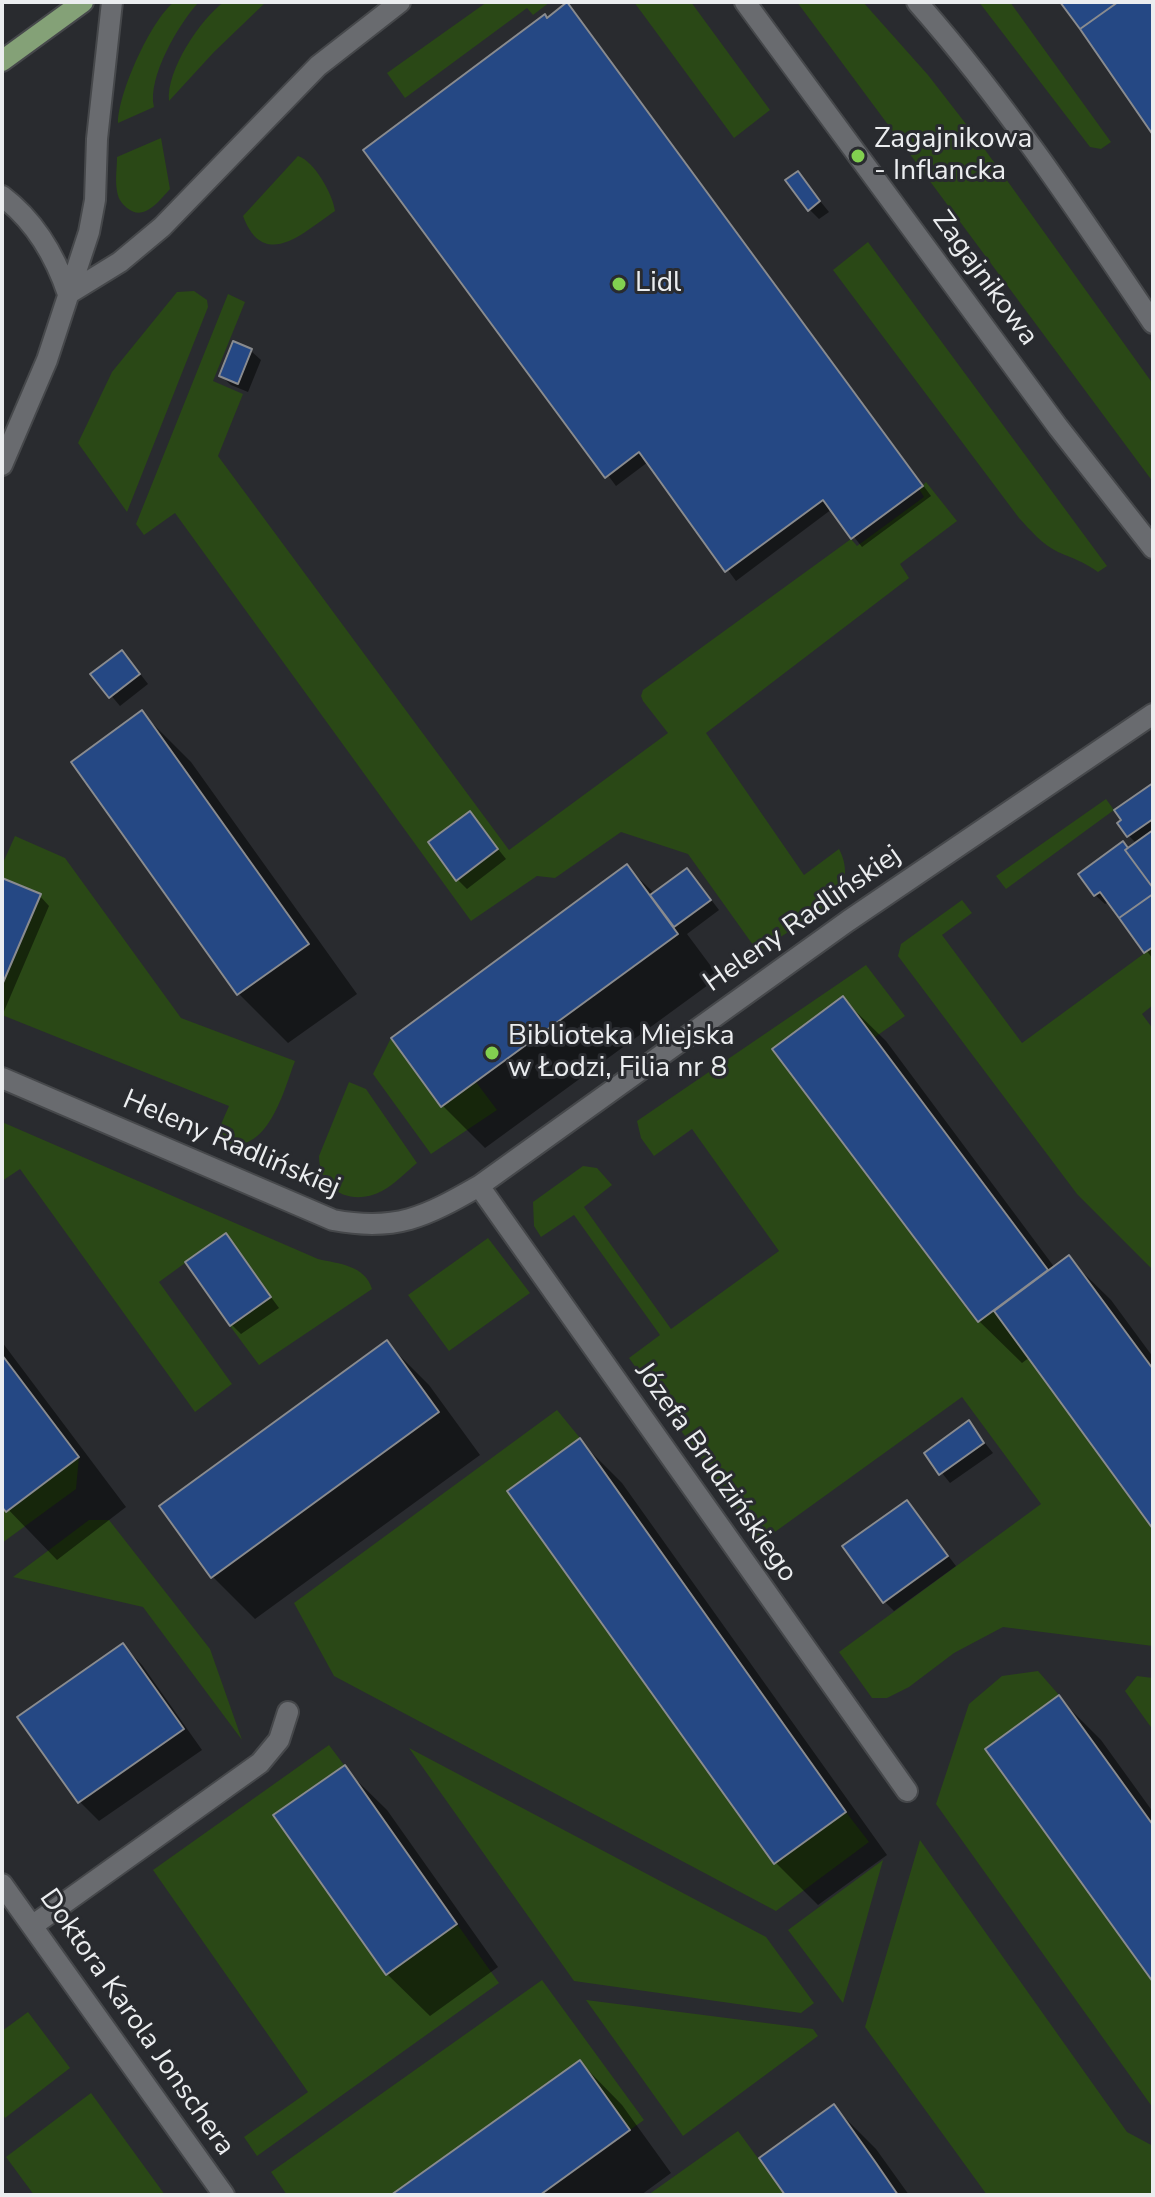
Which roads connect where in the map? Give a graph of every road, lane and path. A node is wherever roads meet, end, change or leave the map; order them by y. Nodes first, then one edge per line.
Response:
1 (83, 2) edge
2 (112, 2) edge
3 (400, 2) edge
4 (745, 2) edge
5 (917, 2) edge
6 (2, 61) edge
7 (2, 196) edge
8 (68, 294) junction
9 (1153, 323) edge
10 (2, 465) edge
11 (1153, 548) edge
12 (1153, 714) edge
13 (2, 1078) edge
14 (479, 1186) junction
15 (288, 1712) dead end
16 (907, 1791) dead end
17 (2, 1884) edge
18 (32, 1926) junction
19 (224, 2195) edge

1 - 6 main road
2 - 8 street
3 - 8 street
4 - 11 street, Zagajnikowa
5 - 9 street
7 - 8 street
8 - 10 street
12 - 14 street, Heleny Radlińskiej
13 - 14 street, Heleny Radlińskiej
14 - 16 street, Józefa Brudzińskiego
15 - 18 street
17 - 18 street, Doktora Karola Jonschera
18 - 19 street, Doktora Karola Jonschera

